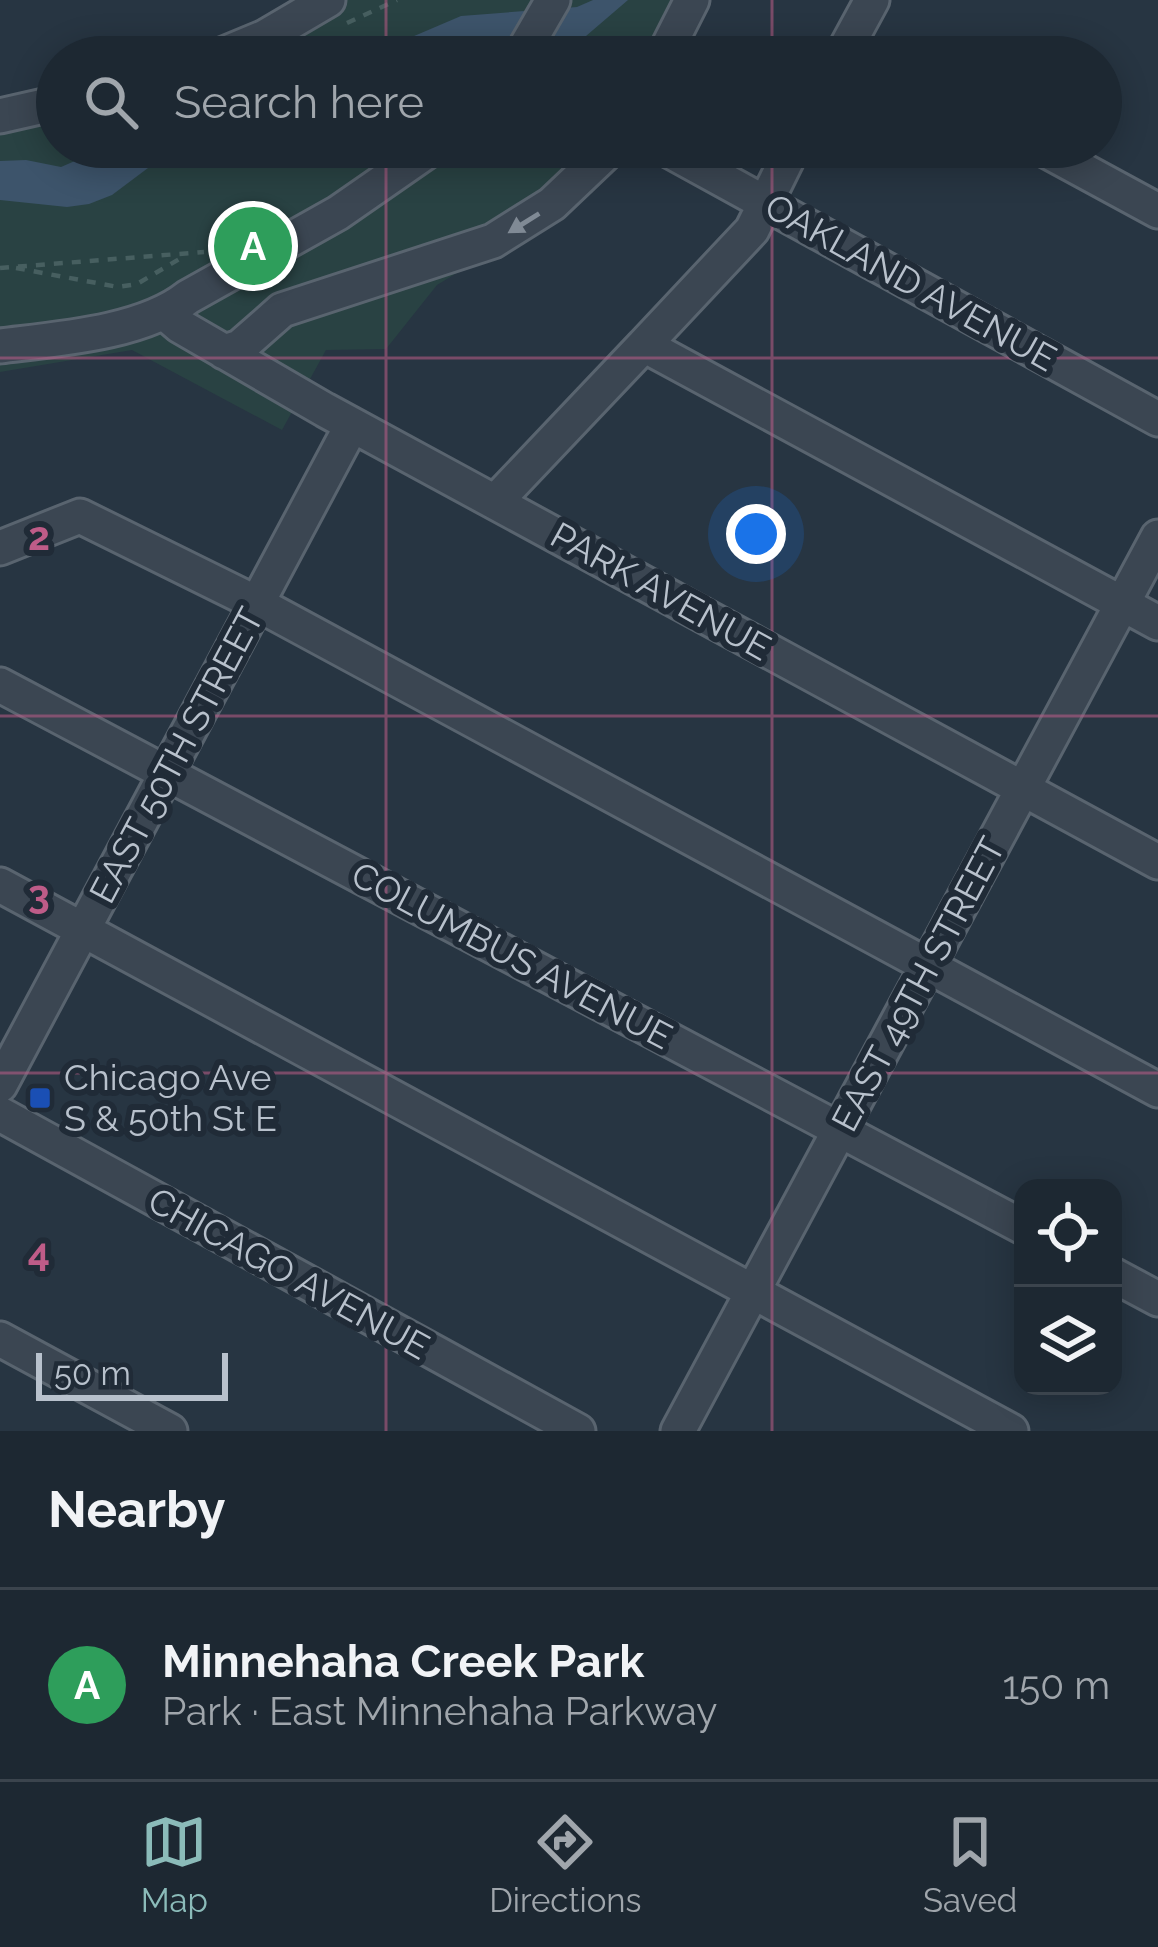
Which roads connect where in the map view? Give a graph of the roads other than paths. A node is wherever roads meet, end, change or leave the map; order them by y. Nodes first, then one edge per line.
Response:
1 (328, 0) edge
2 (553, 0) edge
3 (692, 0) edge
4 (872, 0) edge
5 (267, 36) edge
6 (532, 36) edge
7 (674, 36) edge
8 (860, 36) edge
9 (36, 108) edge
10 (0, 116) edge
11 (403, 168) edge
12 (591, 168) edge
13 (703, 168) edge
14 (783, 168) edge
15 (1079, 168) edge
16 (767, 202) junction
17 (1158, 211) edge
18 (166, 314) junction
19 (644, 345) junction
20 (0, 346) edge
21 (224, 352) junction
22 (1158, 419) edge
23 (352, 424) junction
24 (496, 501) junction
25 (1158, 537) edge
26 (0, 548) edge
27 (256, 603) junction
28 (1121, 604) junction
29 (1158, 623) edge
30 (0, 686) edge
31 (165, 773) junction
32 (1023, 788) junction
33 (1158, 862) edge
34 (0, 886) edge
35 (82, 929) junction
36 (927, 966) junction
37 (0, 1085) edge
38 (1158, 1090) edge
39 (0, 1114) edge
40 (842, 1129) junction
41 (1014, 1222) edge
42 (1122, 1280) edge
43 (754, 1292) junction
44 (1158, 1299) edge
45 (0, 1339) edge
46 (170, 1431) edge
47 (578, 1431) edge
48 (678, 1431) edge
49 (1011, 1431) edge

1 - 5 street
2 - 6 street
3 - 7 street
4 - 8 street
9 - 10 street
11 - 18 street
12 -> 21 street
13 - 16 street, OAKLAND AVENUE
14 - 16 street
15 - 17 street
16 - 19 street
16 - 22 street, OAKLAND AVENUE
18 - 20 street
18 - 21 street, PARK AVENUE
19 - 24 street
19 - 28 street
21 - 23 street, PARK AVENUE
23 - 24 street, PARK AVENUE
23 - 27 street, EAST 50TH STREET
24 - 32 street, PARK AVENUE
25 - 28 street, EAST 49TH STREET
26 - 27 street
27 - 31 street, EAST 50TH STREET
27 - 36 street
28 - 29 street
28 - 32 street, EAST 49TH STREET
30 - 31 street, COLUMBUS AVENUE
31 - 35 street, EAST 50TH STREET
31 - 40 street, COLUMBUS AVENUE
32 - 33 street, PARK AVENUE
32 - 36 street, EAST 49TH STREET
34 - 35 street
35 - 37 street, EAST 50TH STREET
35 - 43 street
36 - 38 street
36 - 40 street, EAST 49TH STREET
39 - 47 street, CHICAGO AVENUE
40 - 41 street, COLUMBUS AVENUE
40 - 43 street, EAST 49TH STREET
42 - 44 street
43 - 48 street, EAST 49TH STREET
43 - 49 street
45 - 46 street

